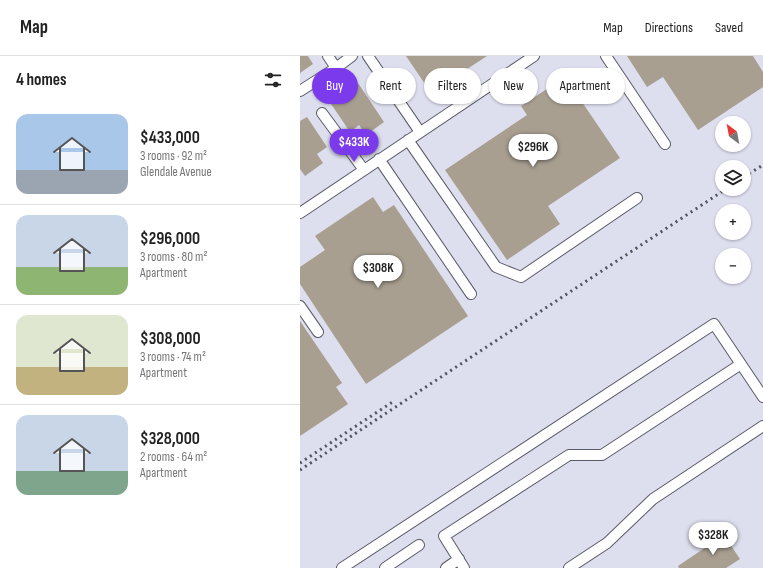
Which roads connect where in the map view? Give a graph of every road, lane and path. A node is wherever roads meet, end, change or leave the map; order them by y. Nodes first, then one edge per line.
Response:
1 (328, 56) edge
2 (352, 56) edge
3 (368, 56) edge
4 (534, 56) edge
5 (606, 56) edge
6 (336, 68) joint
7 (312, 83) edge
8 (300, 91) edge
9 (322, 113) dead end
10 (420, 132) junction
11 (408, 140) junction
12 (664, 144) dead end
13 (379, 159) junction
14 (364, 170) junction
15 (638, 198) dead end
16 (300, 213) edge
17 (471, 294) dead end
18 (300, 306) edge
19 (318, 332) dead end
20 (741, 364) junction
21 (763, 396) edge
22 (763, 426) edge
23 (419, 545) dead end
24 (462, 564) edge
25 (342, 568) edge
26 (385, 568) edge
27 (446, 568) edge
28 (569, 568) edge

1 - 6 street
2 - 6 street
3 - 10 street
4 - 10 street
5 - 12 street
7 - 8 street
9 - 14 street
10 - 11 street
11 - 13 street
11 - 15 street
13 - 14 street
13 - 17 street
14 - 16 street
18 - 19 street
20 - 21 street
20 - 24 street
20 - 25 street
22 - 28 street
23 - 26 street
24 - 27 street

